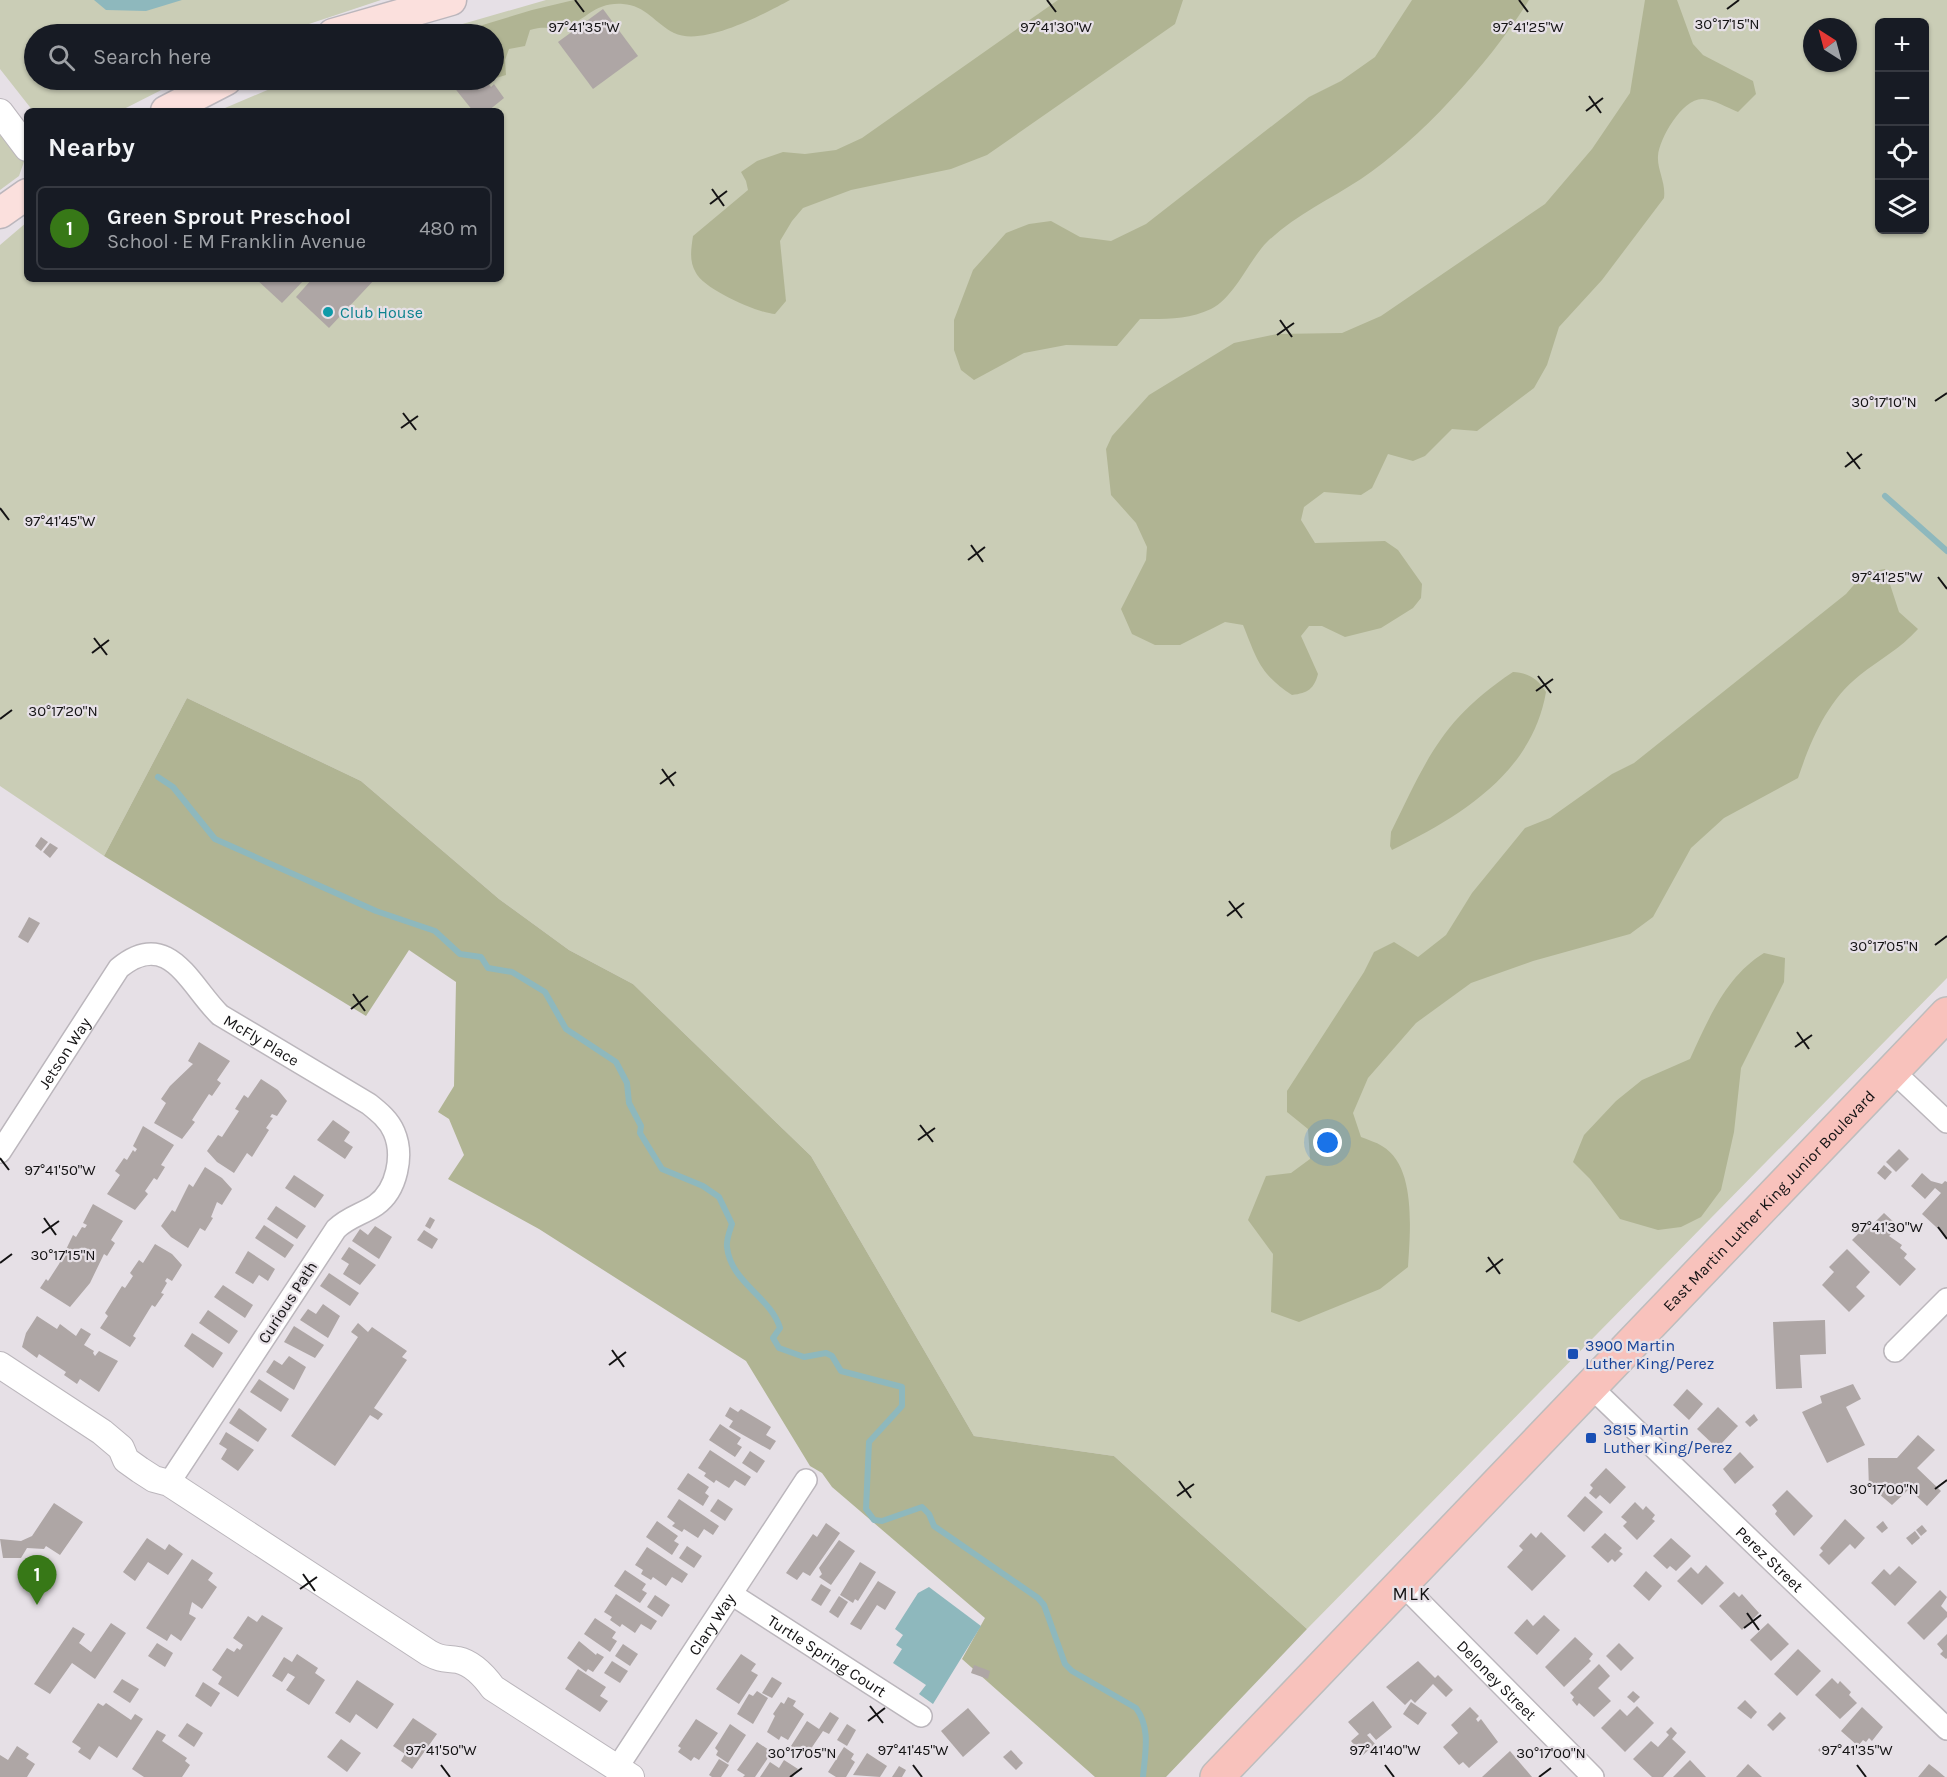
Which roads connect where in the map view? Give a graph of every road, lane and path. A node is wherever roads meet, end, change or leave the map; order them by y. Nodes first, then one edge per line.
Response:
1 (451, 0) edge
2 (368, 24) edge
3 (207, 90) edge
4 (172, 108) edge
5 (0, 112) edge
6 (24, 144) edge
7 (24, 196) edge
8 (0, 213) edge
9 (133, 957) joint
10 (1947, 1014) edge
11 (1894, 1072) junction
12 (1947, 1122) edge
13 (394, 1132) joint
14 (0, 1152) edge
15 (1947, 1299) edge
16 (1895, 1351) dead end
17 (0, 1365) edge
18 (1591, 1388) junction
19 (806, 1480) dead end
20 (169, 1483) junction
21 (1402, 1584) junction
22 (733, 1595) junction
23 (921, 1716) dead end
24 (1947, 1729) edge
25 (624, 1773) edge
26 (1217, 1777) edge
27 (1593, 1777) edge

1 - 2 main road
3 - 4 main road
5 - 6 street
7 - 8 main road
9 - 13 street, McFly Place
9 - 14 street, Jetson Way
10 - 11 main road, East Martin Luther King Junior Boulevard
11 - 12 street
11 - 18 main road, East Martin Luther King Junior Boulevard
13 - 20 street, Curious Path
15 - 16 street
17 - 20 street
18 - 21 main road, East Martin Luther King Junior Boulevard
18 - 24 street, Perez Street
19 - 22 street, Clary Way
20 - 25 street
21 - 26 main road, East Martin Luther King Junior Boulevard
21 - 27 street, Deloney Street
22 - 23 street, Turtle Spring Court
22 - 25 street, Clary Way

